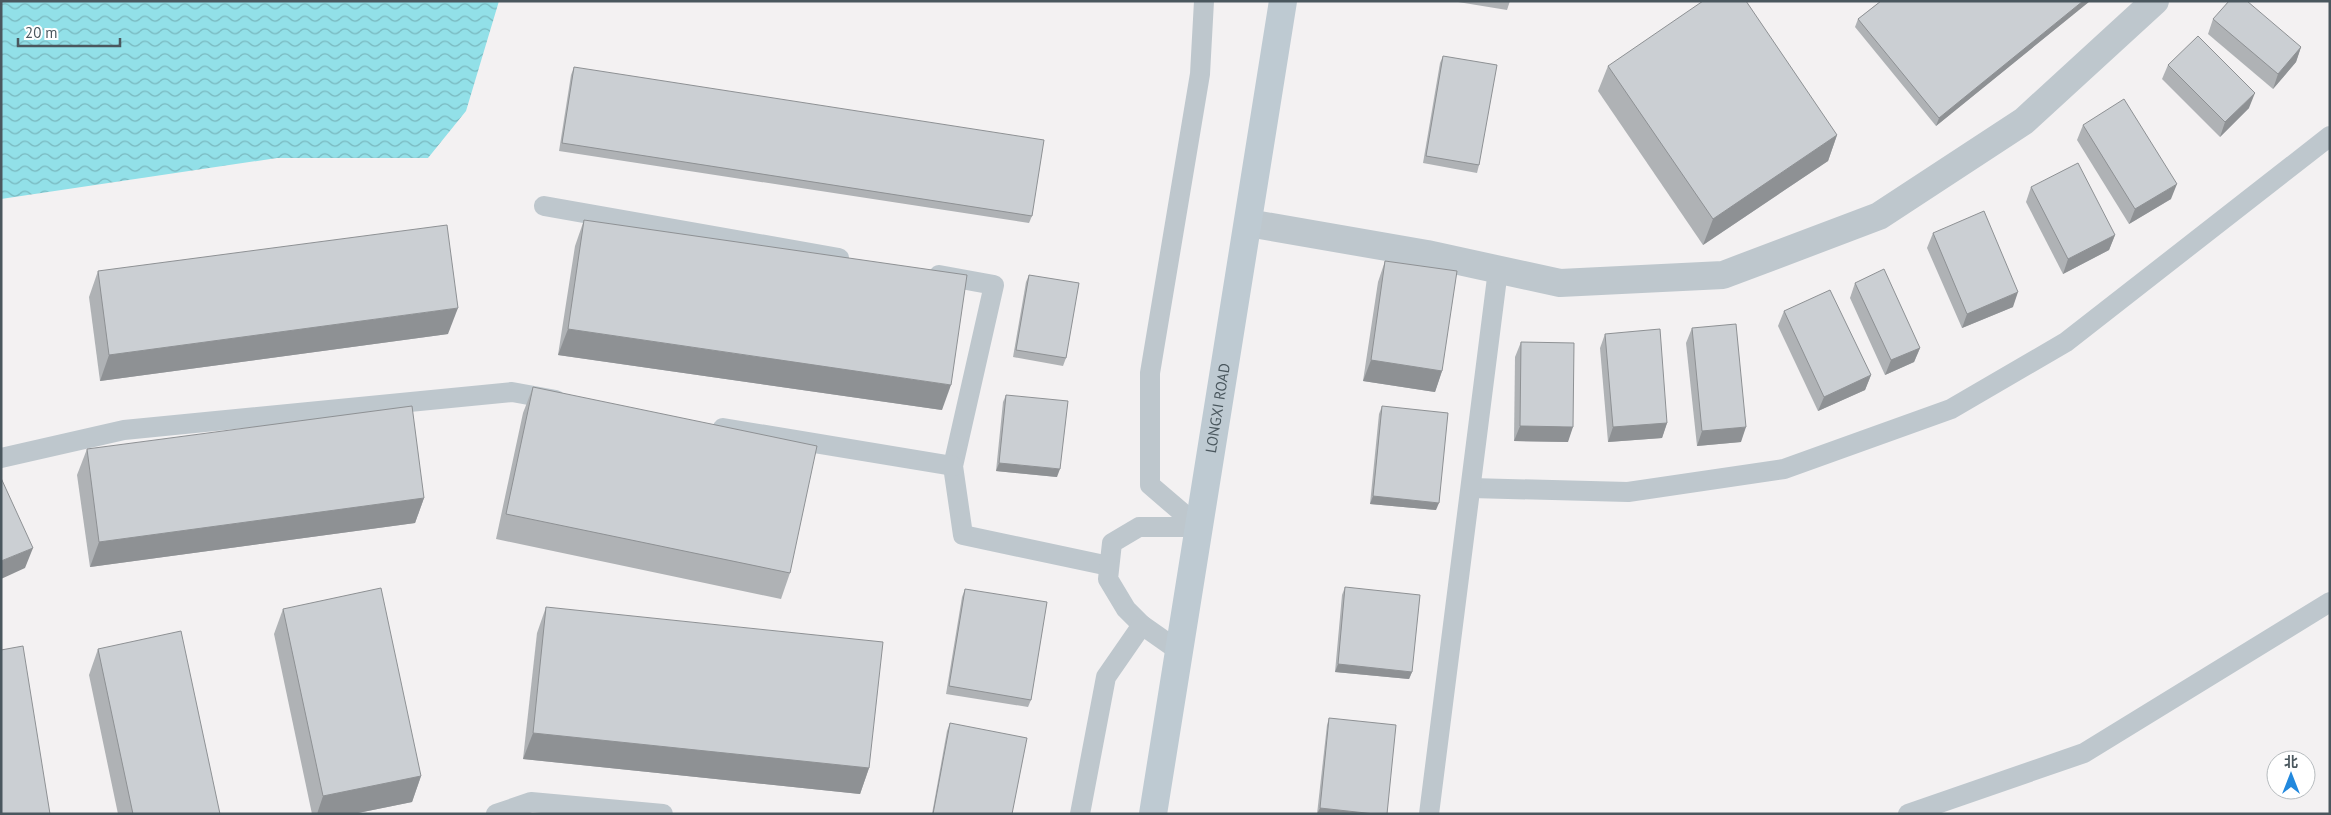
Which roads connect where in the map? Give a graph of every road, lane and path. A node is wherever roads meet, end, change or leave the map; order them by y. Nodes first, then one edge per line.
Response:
1 (1204, 1) edge
2 (1283, 1) edge
3 (2155, 1) edge
4 (2330, 136) edge
5 (544, 206) dead end
6 (1248, 223) junction
7 (857, 261) edge
8 (1498, 270) junction
9 (925, 273) edge
10 (570, 402) edge
11 (708, 425) edge
12 (1, 458) edge
13 (953, 466) junction
14 (1471, 488) junction
15 (1199, 527) junction
16 (1109, 566) junction
17 (2330, 602) edge
18 (1142, 625) junction
19 (1179, 651) junction
20 (496, 814) edge
21 (663, 814) edge
22 (1080, 814) edge
23 (1153, 814) edge
24 (1429, 814) edge
25 (1908, 814) edge

1 - 15 lane
2 - 6 street, LONGXI ROAD
3 - 8 street
4 - 14 lane
5 - 7 lane
6 - 8 street
6 - 15 street, LONGXI ROAD
8 - 14 lane
9 - 13 lane
10 - 12 lane
11 - 13 lane
13 - 16 lane
14 - 24 lane
15 - 16 lane
15 - 19 street, LONGXI ROAD
16 - 18 lane
17 - 25 lane
18 - 19 lane
18 - 22 lane
19 - 23 street, LONGXI ROAD
20 - 21 lane

